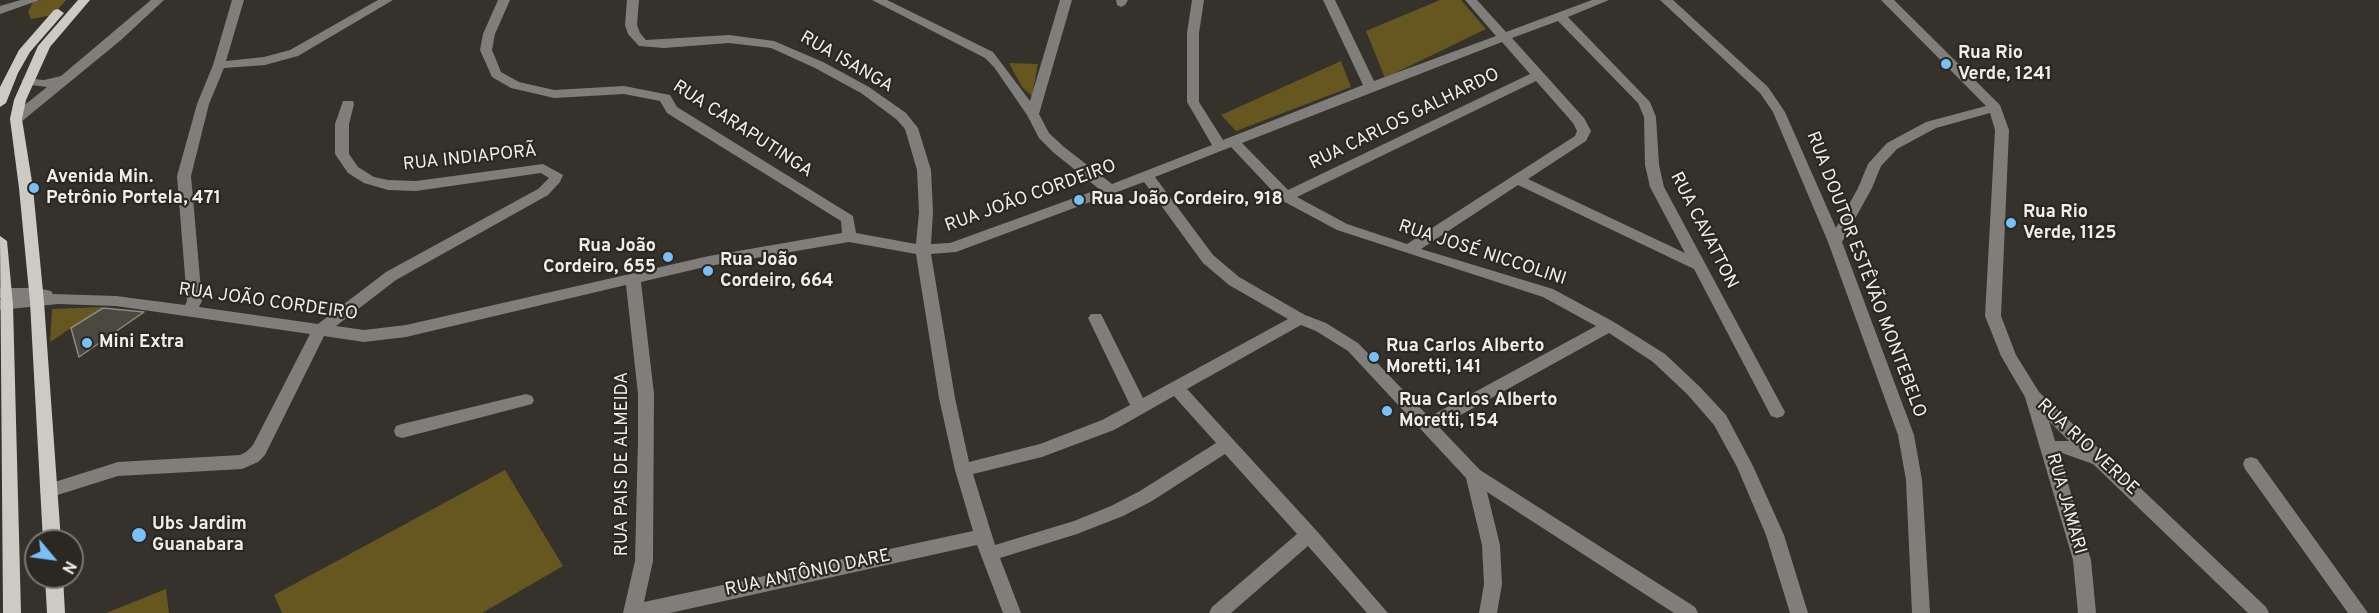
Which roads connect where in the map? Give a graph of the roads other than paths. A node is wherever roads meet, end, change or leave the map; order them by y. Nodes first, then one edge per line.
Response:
1 (34, 0) edge
2 (70, 0) edge
3 (84, 0) edge
4 (158, 0) edge
5 (238, 0) edge
6 (387, 0) edge
7 (504, 0) edge
8 (633, 0) edge
9 (878, 0) edge
10 (1050, 0) edge
11 (1198, 0) edge
12 (1329, 0) edge
13 (1470, 0) edge
14 (1603, 0) edge
15 (1666, 0) edge
16 (1887, 0) edge
17 (1064, 3) edge
18 (0, 10) edge
19 (1560, 16) junction
20 (1505, 36) junction
21 (219, 65) junction
22 (1539, 75) junction
23 (64, 80) junction
24 (28, 81) junction
25 (1370, 87) junction
26 (0, 103) edge
27 (348, 104) dead end
28 (1995, 108) junction
29 (1033, 114) junction
30 (16, 119) junction
31 (1226, 143) junction
32 (1146, 175) junction
33 (1519, 180) junction
34 (1110, 190) junction
35 (1286, 197) junction
36 (849, 237) junction
37 (0, 241) edge
38 (1835, 242) junction
39 (923, 250) junction
40 (1409, 250) junction
41 (1697, 265) junction
42 (633, 278) junction
43 (36, 298) junction
44 (3, 299) edge
45 (188, 312) junction
46 (1096, 318) dead end
47 (1300, 319) junction
48 (1609, 326) junction
49 (319, 331) junction
50 (1176, 388) junction
51 (2033, 396) junction
52 (526, 400) dead end
53 (1140, 408) junction
54 (1777, 412) dead end
55 (1427, 426) junction
56 (402, 431) dead end
57 (1226, 445) junction
58 (2051, 458) junction
59 (2252, 464) dead end
60 (963, 470) junction
61 (2112, 471) junction
62 (1474, 475) junction
63 (48, 491) junction
64 (51, 529) edge
65 (1309, 534) junction
66 (983, 536) junction
67 (989, 555) junction
68 (55, 589) edge
69 (12, 613) edge
70 (56, 613) edge
71 (633, 613) edge
72 (1012, 613) edge
73 (1218, 613) edge
74 (1379, 613) edge
75 (1488, 613) edge
76 (1689, 613) edge
77 (1799, 613) edge
78 (1921, 613) edge
79 (2087, 613) edge
80 (2260, 613) edge
81 (2359, 613) edge

1 - 18 street
2 - 26 main road
3 - 24 main road
4 - 23 street
5 - 21 street
6 - 21 street
7 - 36 street, RUA CARAPUTINGA
8 - 39 street, RUA ISANGA
9 - 29 street
10 - 17 street
11 - 31 street, RUA JOSÉ NICCOLINI
12 - 25 street
13 - 20 street
14 - 19 street, RUA JOÃO CORDEIRO
15 - 38 street, RUA DOUTOR ESTÊVÃO MONTEBELO
16 - 28 street
17 - 29 street
19 - 20 street, RUA JOÃO CORDEIRO
19 - 41 street, RUA CAVATTON
20 - 22 street
20 - 25 street, RUA JOÃO CORDEIRO
21 - 45 street
22 - 33 street
22 - 35 street, RUA CARLOS GALHARDO
23 - 24 street
23 - 30 street
24 - 30 main road
25 - 31 street, RUA JOÃO CORDEIRO
27 - 49 street, RUA INDIAPORÃ
28 - 38 street
28 - 51 street, RUA RIO VERDE
29 - 34 street
30 - 43 main road
31 - 32 street, RUA JOÃO CORDEIRO
31 - 35 street, RUA JOSÉ NICCOLINI
32 - 34 street, RUA JOÃO CORDEIRO
32 - 47 street
33 - 40 street
33 - 41 street
34 - 39 street, RUA JOÃO CORDEIRO
35 - 40 street, RUA JOSÉ NICCOLINI
36 - 39 street, RUA JOÃO CORDEIRO
36 - 42 street, RUA JOÃO CORDEIRO
37 - 44 main road
38 - 78 street, RUA DOUTOR ESTÊVÃO MONTEBELO
39 - 60 street
40 - 48 street, RUA JOSÉ NICCOLINI
41 - 54 street, RUA CAVATTON
42 - 49 street, RUA JOÃO CORDEIRO
42 - 71 street, RUA PAIS DE ALMEIDA
43 - 44 street, RUA JOÃO CORDEIRO
43 - 45 street, RUA JOÃO CORDEIRO
43 - 63 main road
44 - 69 main road
45 - 49 street, RUA JOÃO CORDEIRO
46 - 53 street
47 - 50 street
47 - 55 street
48 - 55 street
48 - 77 street, RUA JOSÉ NICCOLINI
49 - 63 street
50 - 53 street
50 - 57 street
51 - 58 street, RUA JAMARI
51 - 61 street, RUA RIO VERDE
52 - 56 street
53 - 60 street
55 - 62 street
57 - 65 street
57 - 67 street
58 - 61 street
58 - 79 street, RUA JAMARI
59 - 81 street
60 - 66 street
61 - 80 street, RUA RIO VERDE
62 - 75 street
62 - 76 street
63 - 64 main road
65 - 73 street
65 - 74 street
66 - 67 street
66 - 71 street, RUA ANTÔNIO DARE
67 - 72 street
68 - 70 main road

